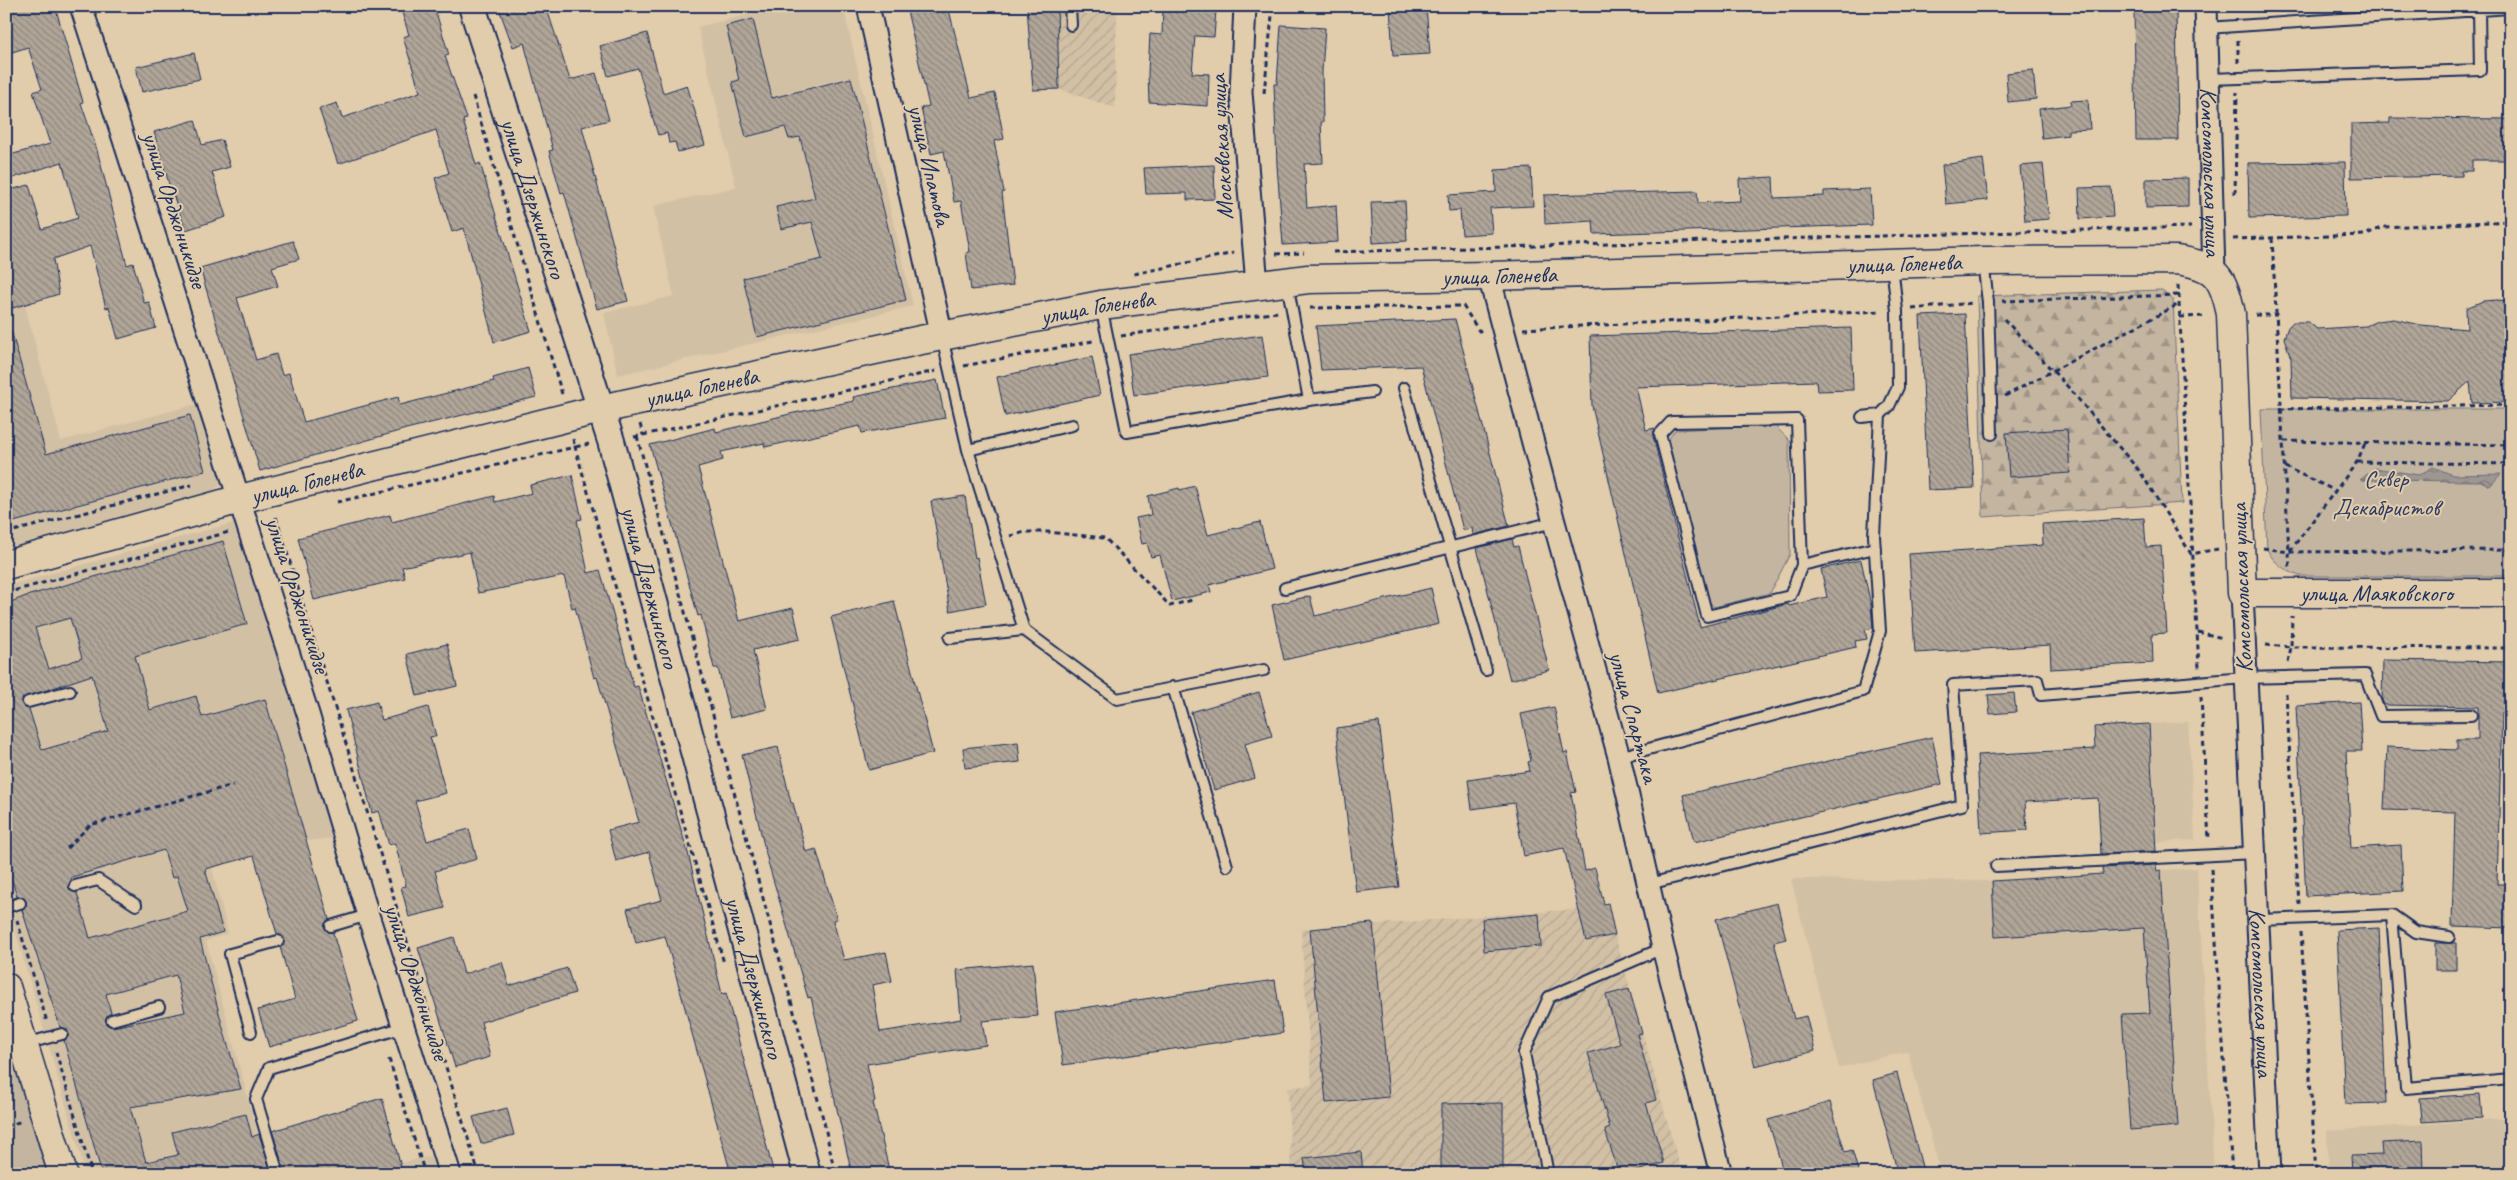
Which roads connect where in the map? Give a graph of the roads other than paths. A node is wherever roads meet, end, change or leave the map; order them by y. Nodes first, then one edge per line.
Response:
1 (82, 6) edge
2 (472, 6) edge
3 (868, 6) edge
4 (1070, 6) edge
5 (1245, 6) edge
6 (2206, 6) edge
7 (2510, 8) edge
8 (2479, 10) junction
9 (1071, 25) dead end
10 (2206, 28) junction
11 (2208, 79) junction
12 (1983, 261) junction
13 (1892, 263) junction
14 (2214, 272) junction
15 (1489, 276) junction
16 (1287, 282) junction
17 (1258, 285) junction
18 (1101, 305) junction
19 (942, 336) junction
20 (1404, 388) dead end
21 (1372, 392) dead end
22 (1309, 400) junction
23 (601, 408) junction
24 (1880, 415) junction
25 (1862, 417) dead end
26 (1072, 424) dead end
27 (1992, 434) dead end
28 (968, 450) junction
29 (239, 499) junction
30 (1554, 522) junction
31 (1448, 547) junction
32 (1875, 548) junction
33 (6, 565) edge
34 (1802, 565) junction
35 (1285, 588) dead end
36 (2242, 593) junction
37 (2511, 594) edge
38 (1024, 630) junction
39 (950, 638) dead end
40 (1264, 670) dead end
41 (1486, 670) dead end
42 (2245, 678) junction
43 (1173, 687) junction
44 (70, 691) dead end
45 (28, 702) dead end
46 (2471, 715) dead end
47 (1619, 757) junction
48 (2255, 853) junction
49 (1227, 866) dead end
50 (1996, 866) dead end
51 (1649, 884) junction
52 (75, 886) dead end
53 (20, 903) dead end
54 (136, 904) dead end
55 (6, 907) edge
56 (368, 915) junction
57 (2392, 915) junction
58 (2258, 920) junction
59 (331, 926) dead end
60 (2449, 937) dead end
61 (278, 941) dead end
62 (1663, 948) junction
63 (6, 987) edge
64 (159, 1007) dead end
65 (112, 1020) dead end
66 (404, 1027) junction
67 (251, 1032) dead end
68 (62, 1034) dead end
69 (24, 1044) junction
70 (2511, 1079) edge
71 (276, 1167) dead end
72 (63, 1174) edge
73 (450, 1174) edge
74 (807, 1174) edge
75 (1548, 1174) edge
76 (1721, 1174) edge
77 (2270, 1174) edge

1 - 29 street, улица Орджоникидзе
2 - 23 street, улица Дзержинского
3 - 19 street, улица Ипатова
4 - 9 lane
5 - 17 street, Московская улица
6 - 10 street, Комсомольская улица
7 - 8 lane
8 - 10 lane
8 - 11 lane
10 - 11 street, Комсомольская улица
11 - 14 street, Комсомольская улица
12 - 13 main road, улица Голенева
12 - 14 main road, улица Голенева
12 - 27 lane
13 - 15 main road, улица Голенева
13 - 24 lane
14 - 36 main road, Комсомольская улица
15 - 16 main road, улица Голенева
15 - 30 street, улица Спартака
16 - 17 main road, улица Голенева
16 - 22 lane
17 - 18 main road, улица Голенева
18 - 19 main road, улица Голенева
18 - 22 lane
19 - 23 main road, улица Голенева
19 - 28 lane
20 - 31 lane
21 - 22 lane
23 - 29 main road, улица Голенева
23 - 74 street, улица Дзержинского
24 - 25 lane
24 - 32 lane
26 - 28 lane
28 - 38 lane
29 - 33 main road, улица Голенева
29 - 56 street, улица Орджоникидзе
30 - 31 lane
30 - 47 street, улица Спартака
31 - 35 lane
31 - 41 lane
32 - 34 lane
32 - 47 lane
34 - 34 lane
36 - 37 main road, улица Маяковского
36 - 42 street, Комсомольская улица
38 - 39 lane
38 - 43 lane
40 - 43 lane
42 - 46 lane
42 - 48 street, Комсомольская улица
42 - 51 lane
43 - 49 lane
44 - 45 lane
47 - 51 street, улица Спартака
48 - 50 lane
48 - 58 street, Комсомольская улица
51 - 62 street, улица Спартака
52 - 54 lane
53 - 55 lane
56 - 59 lane
56 - 66 street, улица Орджоникидзе
57 - 58 lane
57 - 60 lane
57 - 70 lane
58 - 77 street, Комсомольская улица
61 - 67 lane
62 - 75 lane
62 - 76 street, улица Спартака
63 - 69 main road
64 - 65 lane
66 - 71 lane
66 - 73 street, улица Орджоникидзе
68 - 69 lane
69 - 72 main road

